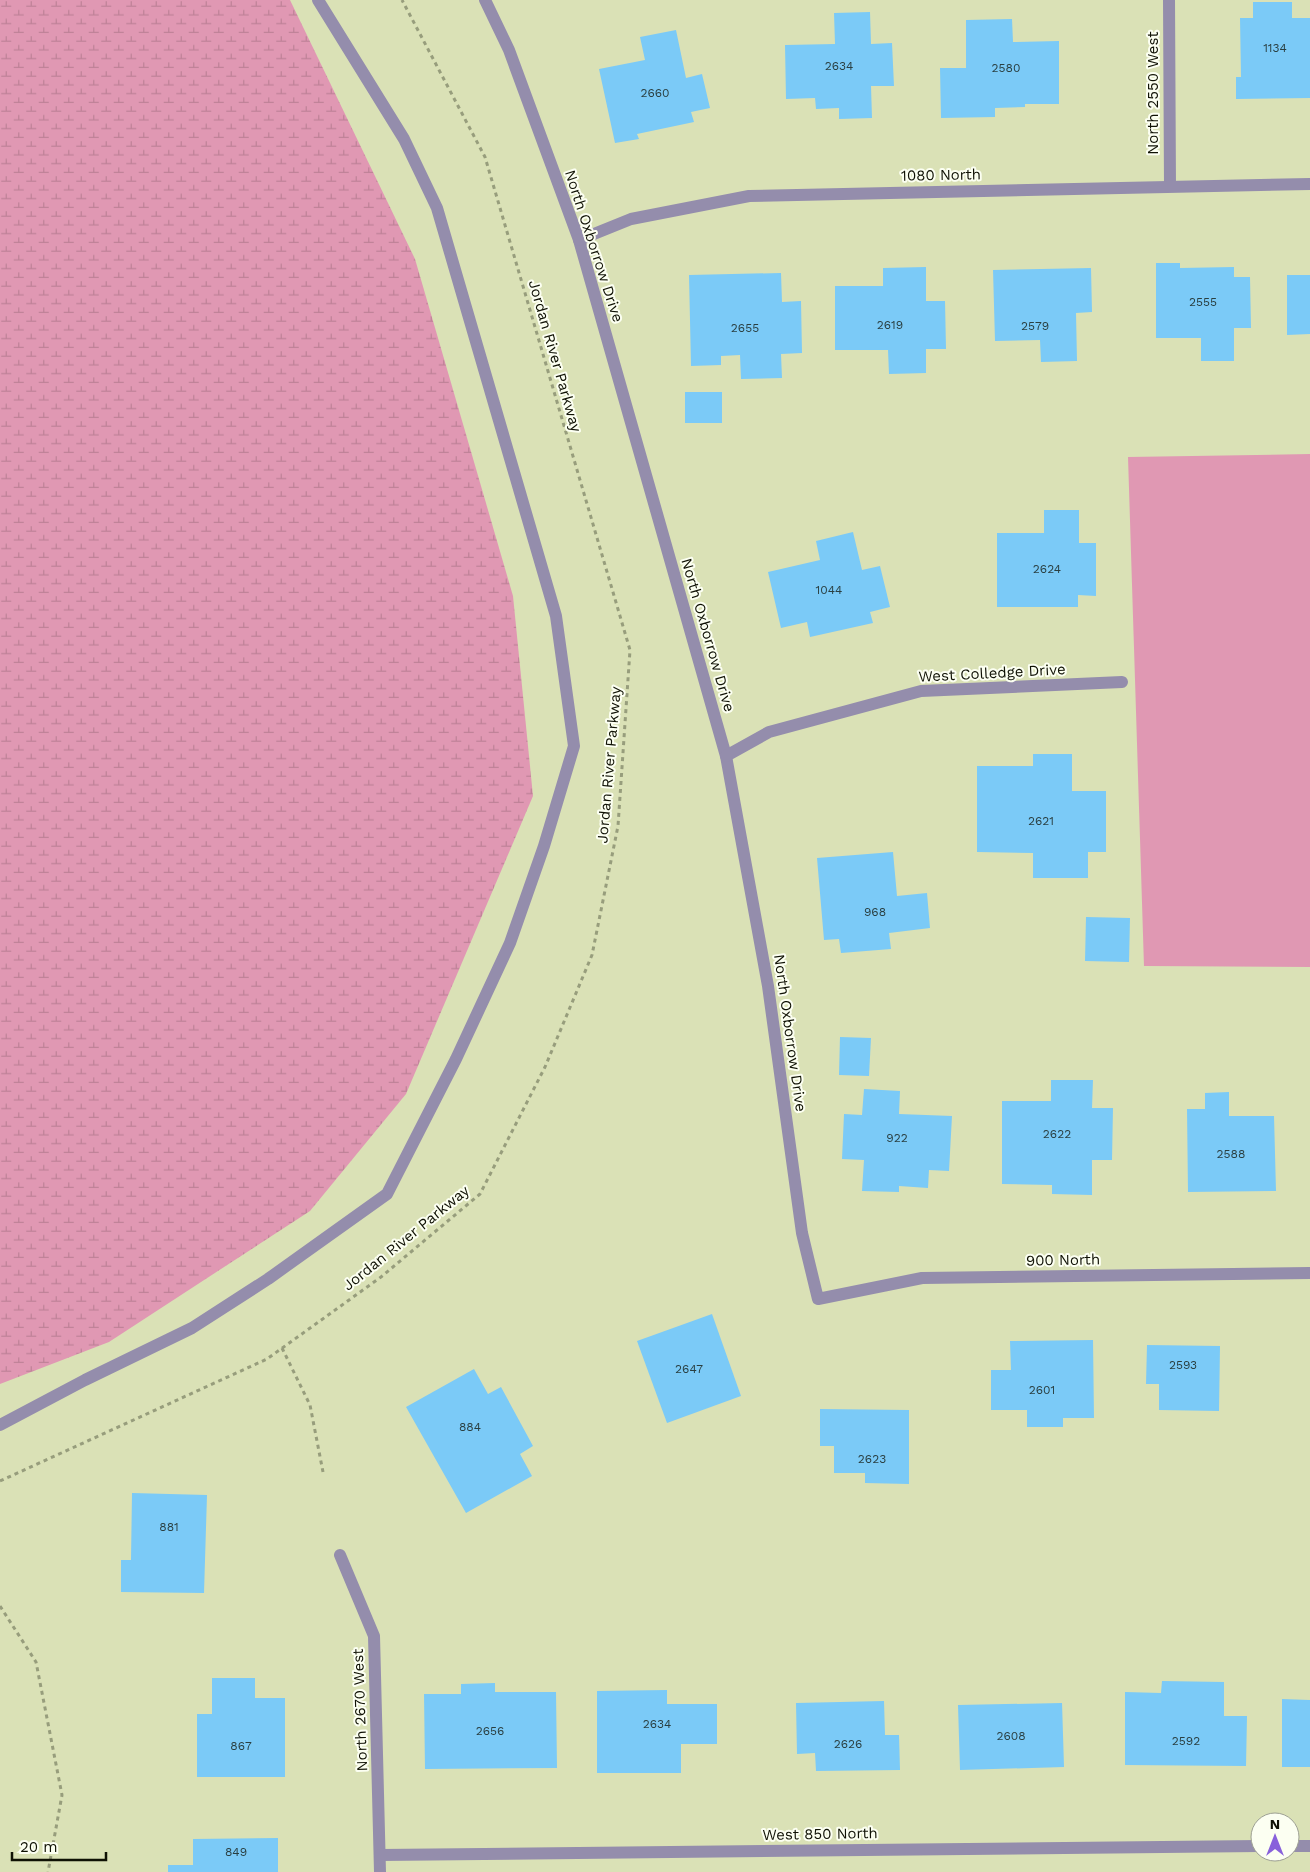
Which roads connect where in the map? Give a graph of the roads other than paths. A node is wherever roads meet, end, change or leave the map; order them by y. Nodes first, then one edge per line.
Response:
1 (318, 0) edge
2 (485, 0) edge
3 (1169, 0) edge
4 (1310, 184) edge
5 (1170, 186) junction
6 (578, 240) junction
7 (1122, 682) dead end
8 (726, 756) junction
9 (1310, 1273) edge
10 (818, 1299) joint
11 (0, 1426) edge
12 (340, 1555) dead end
13 (1250, 1846) edge
14 (380, 1855) junction
15 (380, 1872) edge

1 - 11 street
2 - 6 street, North Oxborrow Drive
3 - 5 street, North 2550 West
4 - 5 street, 1080 North
5 - 6 street, 1080 North
6 - 8 street, North Oxborrow Drive
7 - 8 street, West Colledge Drive
8 - 10 street, North Oxborrow Drive
9 - 10 street, 900 North
12 - 14 street, North 2670 West
13 - 14 street, West 850 North
14 - 15 street, North 2670 West

